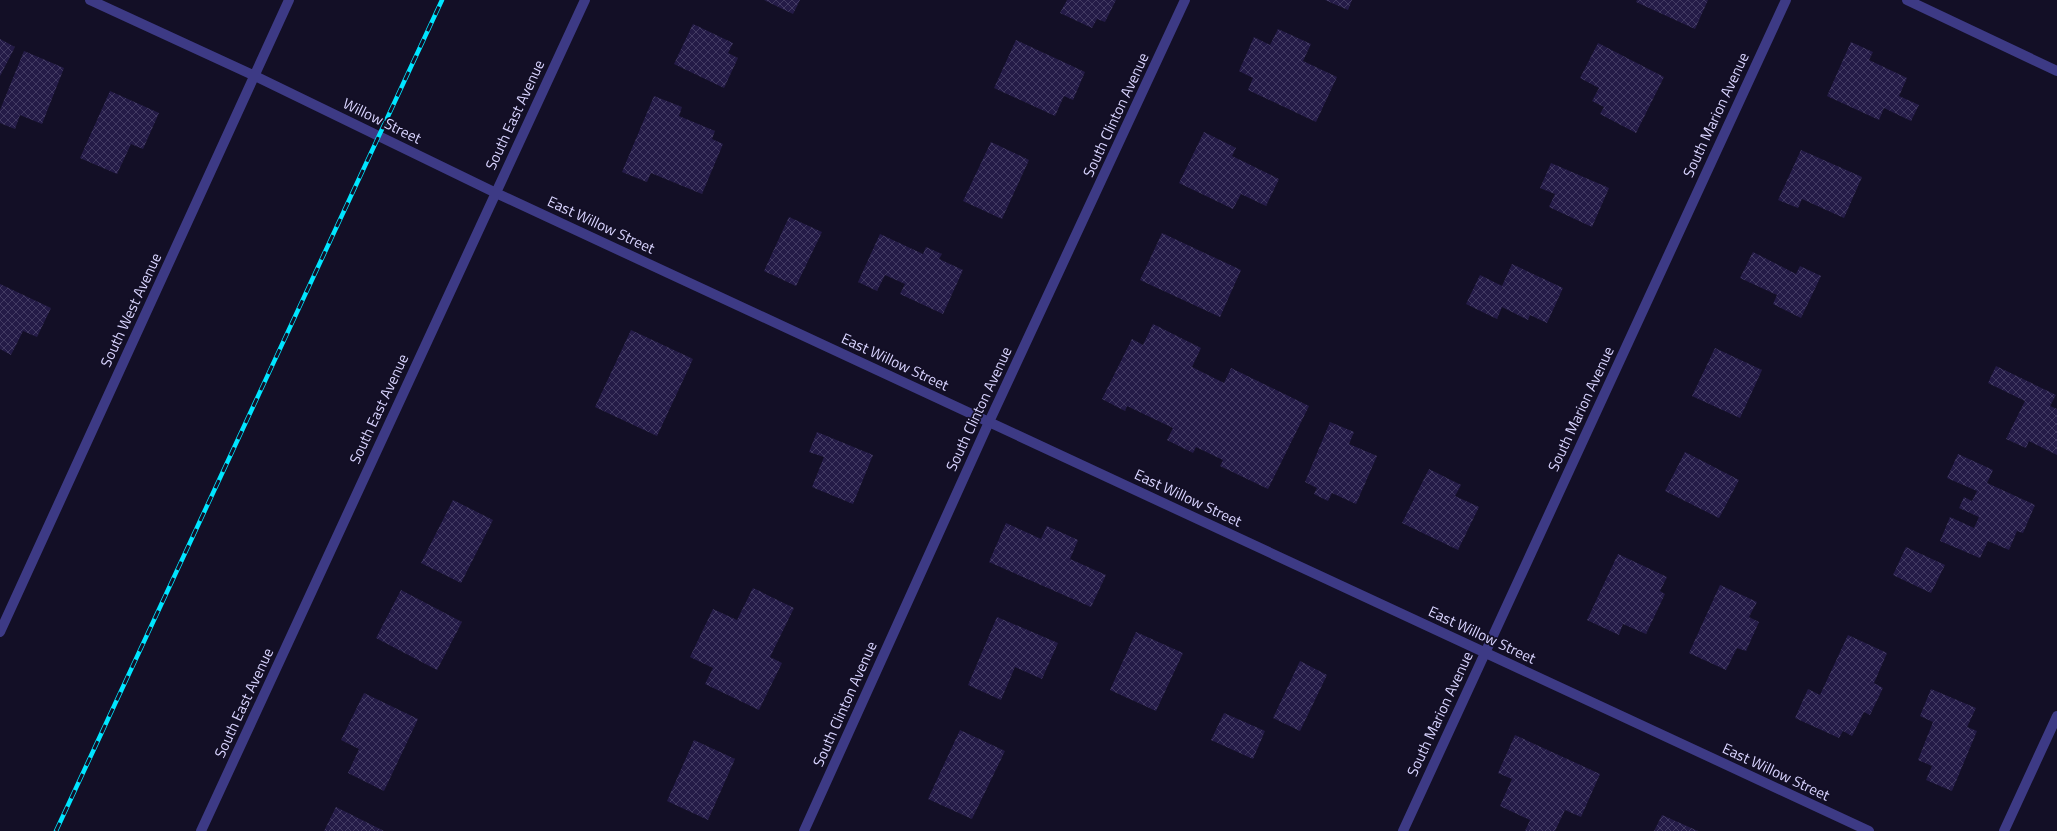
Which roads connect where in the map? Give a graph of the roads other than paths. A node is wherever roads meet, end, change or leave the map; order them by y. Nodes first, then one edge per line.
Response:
1 (90, 0) edge
2 (289, 0) edge
3 (585, 0) edge
4 (1185, 0) edge
5 (1786, 0) edge
6 (1906, 0) edge
7 (2057, 71) edge
8 (255, 76) junction
9 (496, 193) junction
10 (989, 422) junction
11 (0, 632) edge
12 (1485, 653) junction
13 (2057, 716) edge
14 (201, 831) edge
15 (804, 831) edge
16 (1403, 831) edge
17 (1869, 831) edge
18 (2004, 831) edge

1 - 8 street, Willow Street
2 - 8 street, South West Avenue
3 - 9 street, South East Avenue
4 - 10 street, South Clinton Avenue
5 - 12 street, South Marion Avenue
6 - 7 street
8 - 9 street, Willow Street
8 - 11 street, South West Avenue
9 - 10 street, East Willow Street
9 - 14 street, South East Avenue
10 - 12 street, East Willow Street
10 - 15 street, South Clinton Avenue
12 - 16 street, South Marion Avenue
12 - 17 street, East Willow Street
13 - 18 street

